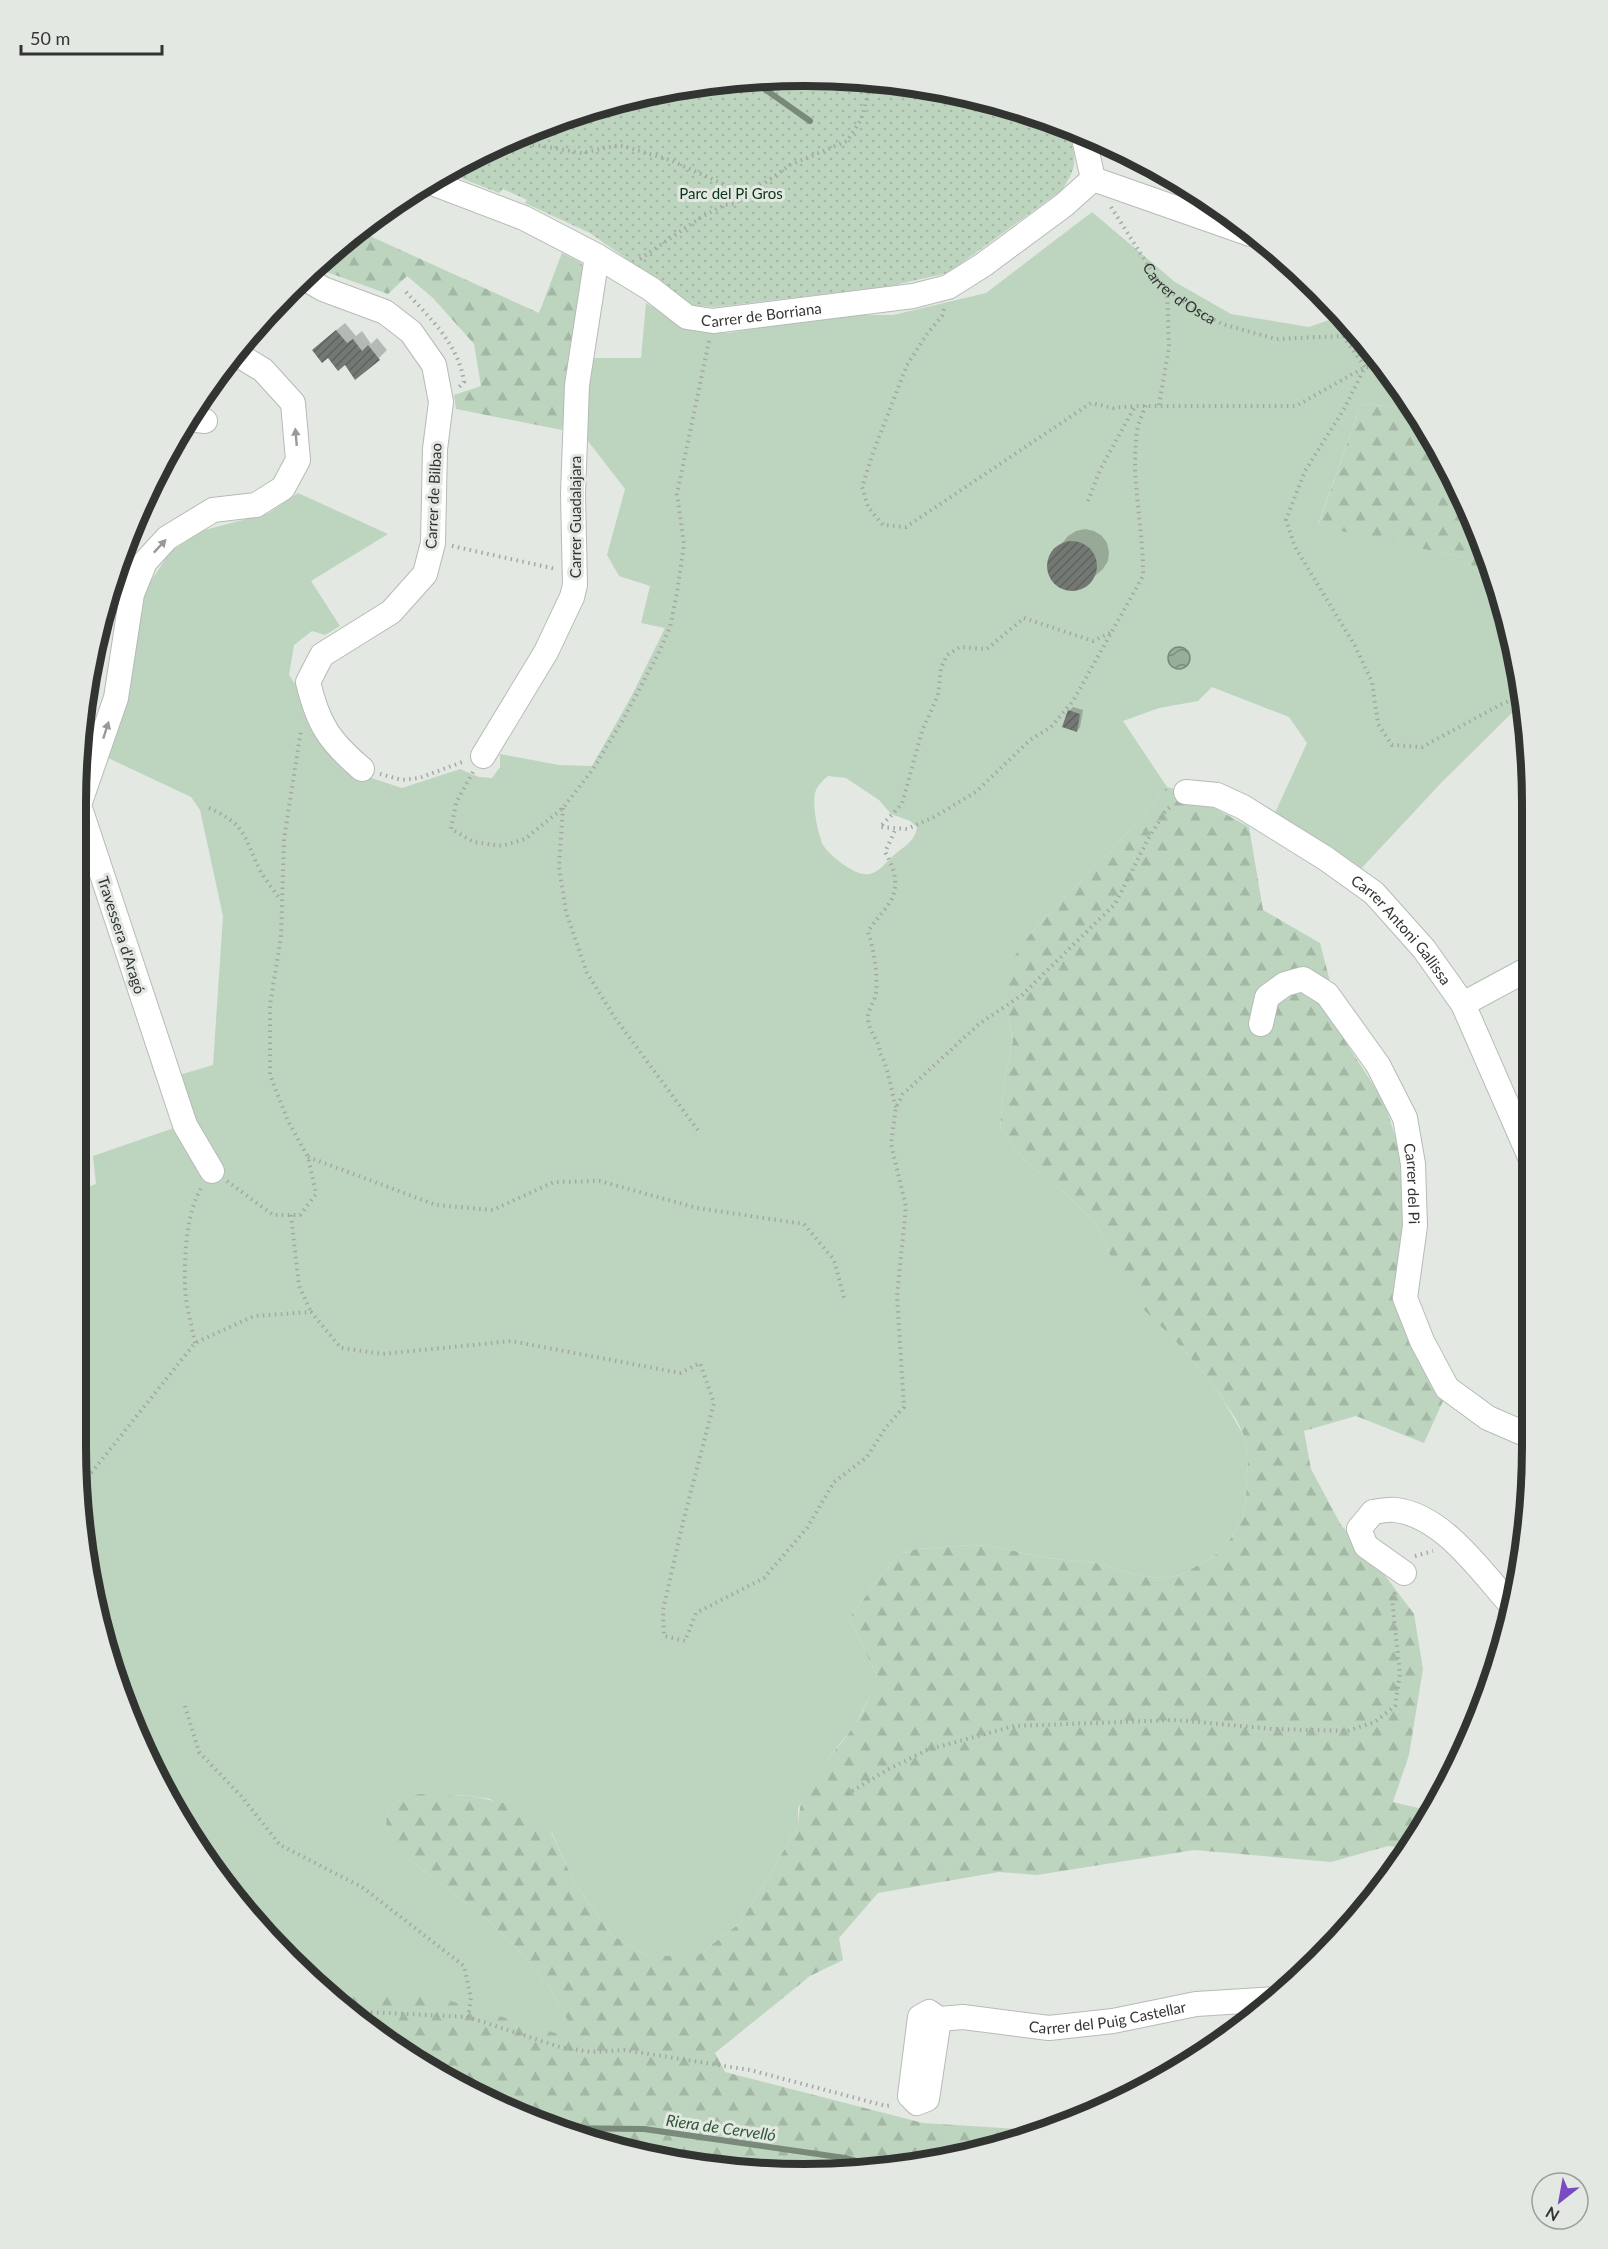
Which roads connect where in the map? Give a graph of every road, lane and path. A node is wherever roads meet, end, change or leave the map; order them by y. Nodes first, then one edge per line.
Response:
1 (870, 89) edge
2 (1085, 143) edge
3 (518, 145) edge
4 (1093, 178) junction
5 (440, 185) edge
6 (752, 192) junction
7 (1232, 228) edge
8 (597, 256) junction
9 (624, 272) junction
10 (311, 282) edge
11 (948, 287) junction
12 (1167, 289) junction
13 (713, 321) junction
14 (1347, 334) edge
15 (1343, 336) junction
16 (242, 357) edge
17 (1374, 367) edge
18 (1365, 368) junction
19 (1146, 405) junction
20 (1159, 405) junction
21 (1136, 406) junction
22 (1088, 501) dead end
23 (451, 546) dead end
24 (562, 571) dead end
25 (1110, 633) junction
26 (1514, 699) edge
27 (302, 726) dead end
28 (483, 756) junction
29 (362, 769) joint
30 (87, 779) edge
31 (1186, 792) joint
32 (563, 807) junction
33 (209, 808) dead end
34 (896, 828) junction
35 (86, 832) edge
36 (281, 901) junction
37 (1522, 972) edge
38 (1463, 1004) junction
39 (1261, 1024) dead end
40 (896, 1107) junction
41 (700, 1133) dead end
42 (1522, 1139) edge
43 (308, 1157) junction
44 (212, 1171) junction
45 (291, 1215) junction
46 (845, 1301) dead end
47 (311, 1312) junction
48 (195, 1343) junction
49 (1522, 1433) edge
50 (87, 1479) edge
51 (1457, 1546) junction
52 (1404, 1573) junction
53 (1506, 1599) edge
54 (185, 1706) dead end
55 (847, 1794) dead end
56 (1260, 2000) edge
57 (364, 2013) edge
58 (468, 2018) junction
59 (917, 2103) joint

1 - 6 path
2 - 4 street
3 - 6 path
4 - 7 street
4 - 11 street, Carrer de Borriana
4 - 12 path, Carrer d'Osca
5 - 8 street, Carrer de Borriana
6 - 9 path
8 - 9 street, Carrer de Borriana
8 - 28 street, Carrer Guadalajara
9 - 13 street, Carrer de Borriana
10 - 29 street, Carrer de Bilbao
11 - 13 street, Carrer de Borriana
11 - 21 path
12 - 15 path, Carrer d'Osca
12 - 20 path
13 - 32 path
14 - 15 path, Carrer d'Osca
15 - 18 path
30 -> 16 street, Travessera d'Aragó
17 - 18 path
18 - 20 path
18 - 26 path
19 - 20 path
19 - 21 path
19 - 25 path
21 - 22 path
23 - 24 path
25 - 34 path
25 - 34 path
27 - 36 path
28 - 29 path
28 - 32 path
31 - 38 street, Carrer Antoni Gallissa
31 - 40 path
32 - 41 path
33 - 36 path
34 - 40 path
35 - 44 street, Travessera d'Aragó
36 - 43 path
37 - 38 street
38 - 42 street, Carrer Antoni Gallissa
39 - 49 street, Carrer del Pi
40 - 47 path
43 - 45 path
43 - 46 path
44 - 45 path
44 - 48 path
45 - 47 path
47 - 48 path
48 - 50 path
51 - 52 path
51 - 52 street
51 - 53 street
52 - 55 path
54 - 58 path
56 - 59 street, Carrer del Puig Castellar
57 - 58 path
58 - 59 path

